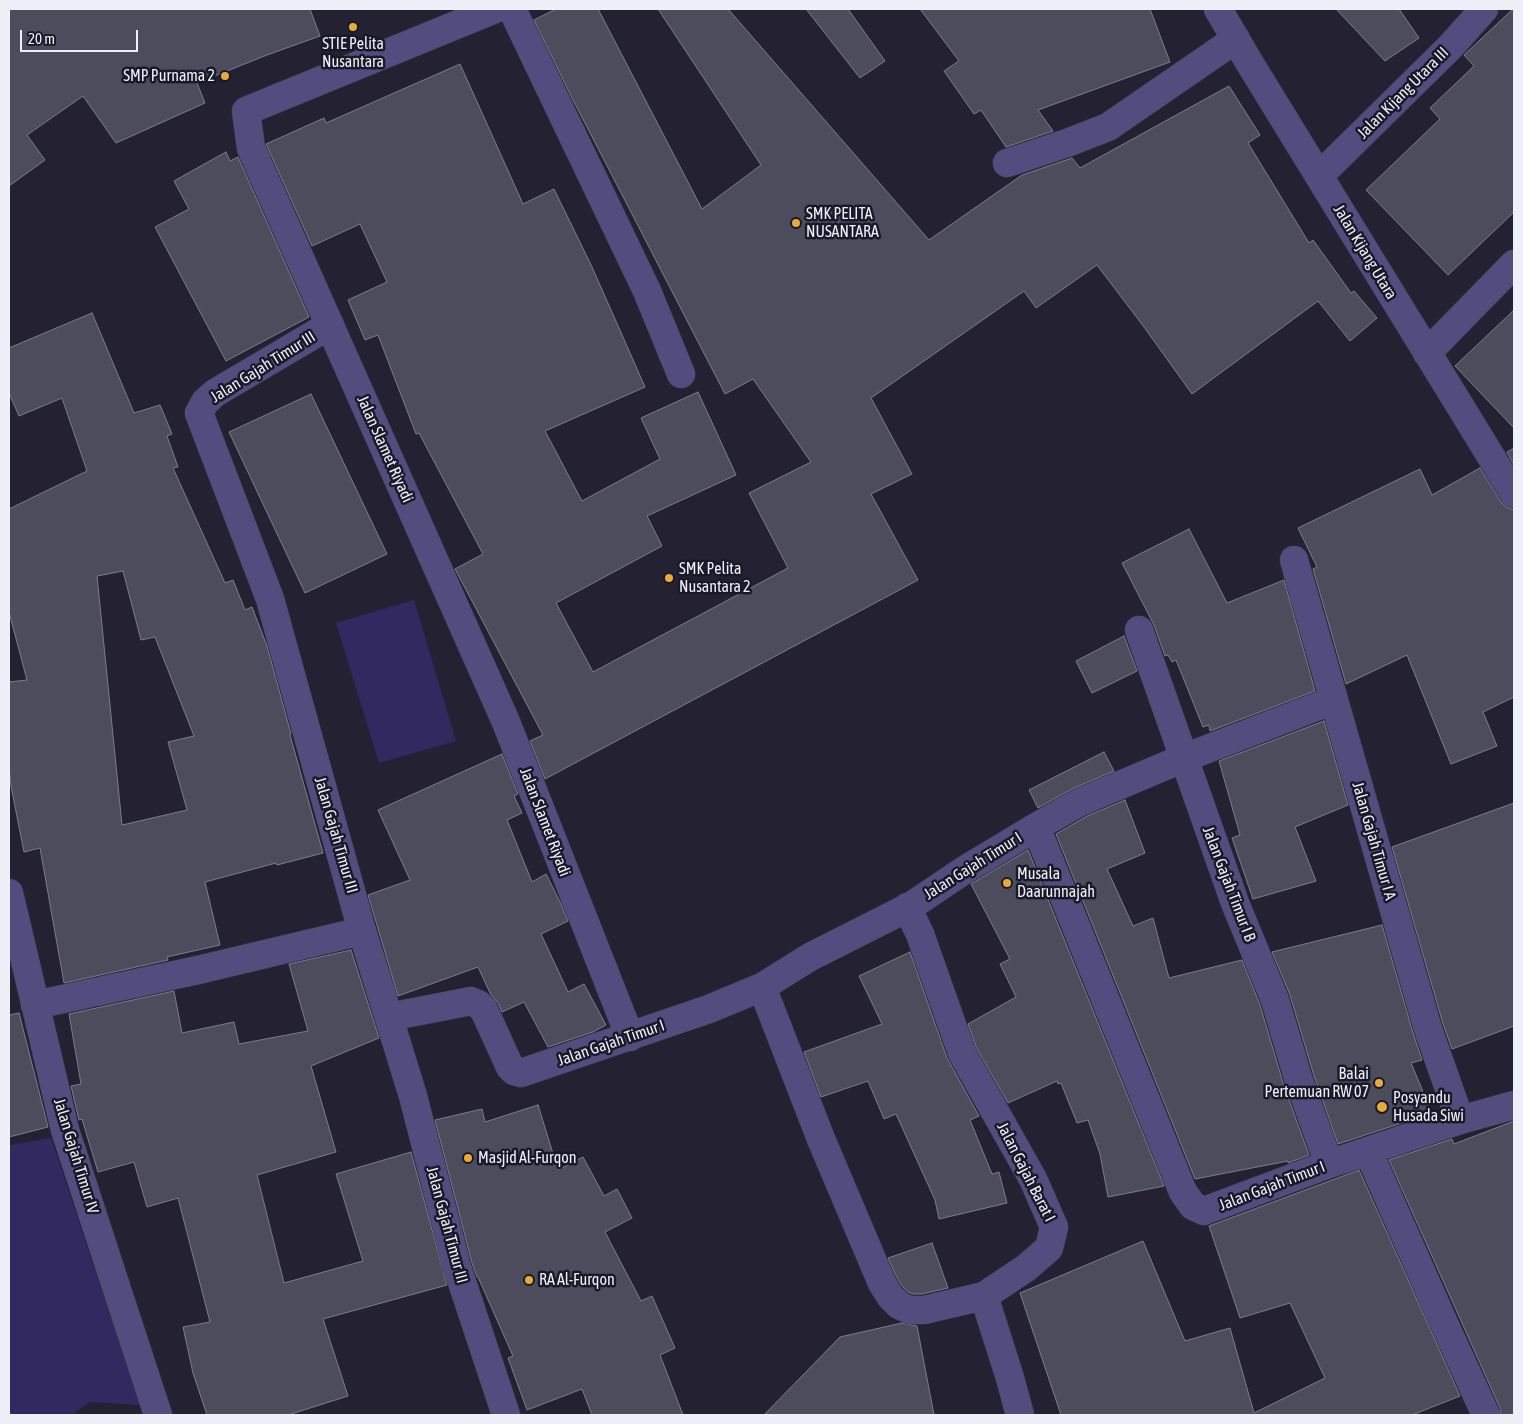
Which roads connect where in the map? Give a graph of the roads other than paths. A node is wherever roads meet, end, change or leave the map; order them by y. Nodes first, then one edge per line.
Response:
1 (495, 9) edge
2 (512, 9) edge
3 (1218, 9) edge
4 (1484, 9) edge
5 (1236, 39) junction
6 (1006, 163) dead end
7 (1319, 176) junction
8 (1514, 264) edge
9 (330, 326) junction
10 (1427, 353) junction
11 (681, 374) dead end
12 (1514, 494) edge
13 (1294, 560) dead end
14 (1139, 630) dead end
15 (1334, 700) junction
16 (1184, 758) junction
17 (1036, 827) junction
18 (9, 893) edge
19 (907, 908) junction
20 (362, 931) junction
21 (762, 987) junction
22 (35, 1005) junction
23 (389, 1017) junction
24 (630, 1037) junction
25 (1514, 1105) edge
26 (1460, 1120) junction
27 (1368, 1151) junction
28 (1329, 1164) junction
29 (984, 1296) junction
30 (158, 1415) edge
31 (506, 1415) edge
32 (1020, 1415) edge
33 (1486, 1415) edge

1 - 9 street, Jalan Slamet Riyadi
2 - 11 street
3 - 5 street, Jalan Kijang Utara
4 - 7 street, Jalan Kijang Utara III
5 - 6 street
5 - 7 street, Jalan Kijang Utara
7 - 10 street, Jalan Kijang Utara
8 - 10 street
9 - 20 street, Jalan Gajah Timur III
9 - 24 street, Jalan Slamet Riyadi
10 - 12 street, Jalan Kijang Utara
13 - 15 street, Jalan Gajah Timur I A
14 - 16 street, Jalan Gajah Timur I B
15 - 16 street
15 - 26 street, Jalan Gajah Timur I A
16 - 17 street
16 - 28 street, Jalan Gajah Timur I B
17 - 19 street, Jalan Gajah Timur I
17 - 28 street, Jalan Gajah Timur I
18 - 22 street, Jalan Gajah Timur IV
19 - 21 street, Jalan Gajah Timur I
19 - 29 street, Jalan Gajah Barat I
20 - 22 street
20 - 23 street, Jalan Gajah Timur III
21 - 24 street, Jalan Gajah Timur I
21 - 29 street
22 - 30 street, Jalan Gajah Timur IV
23 - 24 street, Jalan Gajah Timur I
23 - 31 street, Jalan Gajah Timur III
25 - 26 street, Jalan Gajah Timur I
26 - 27 street, Jalan Gajah Timur I
27 - 28 street, Jalan Gajah Timur I
27 - 33 street
29 - 32 street

